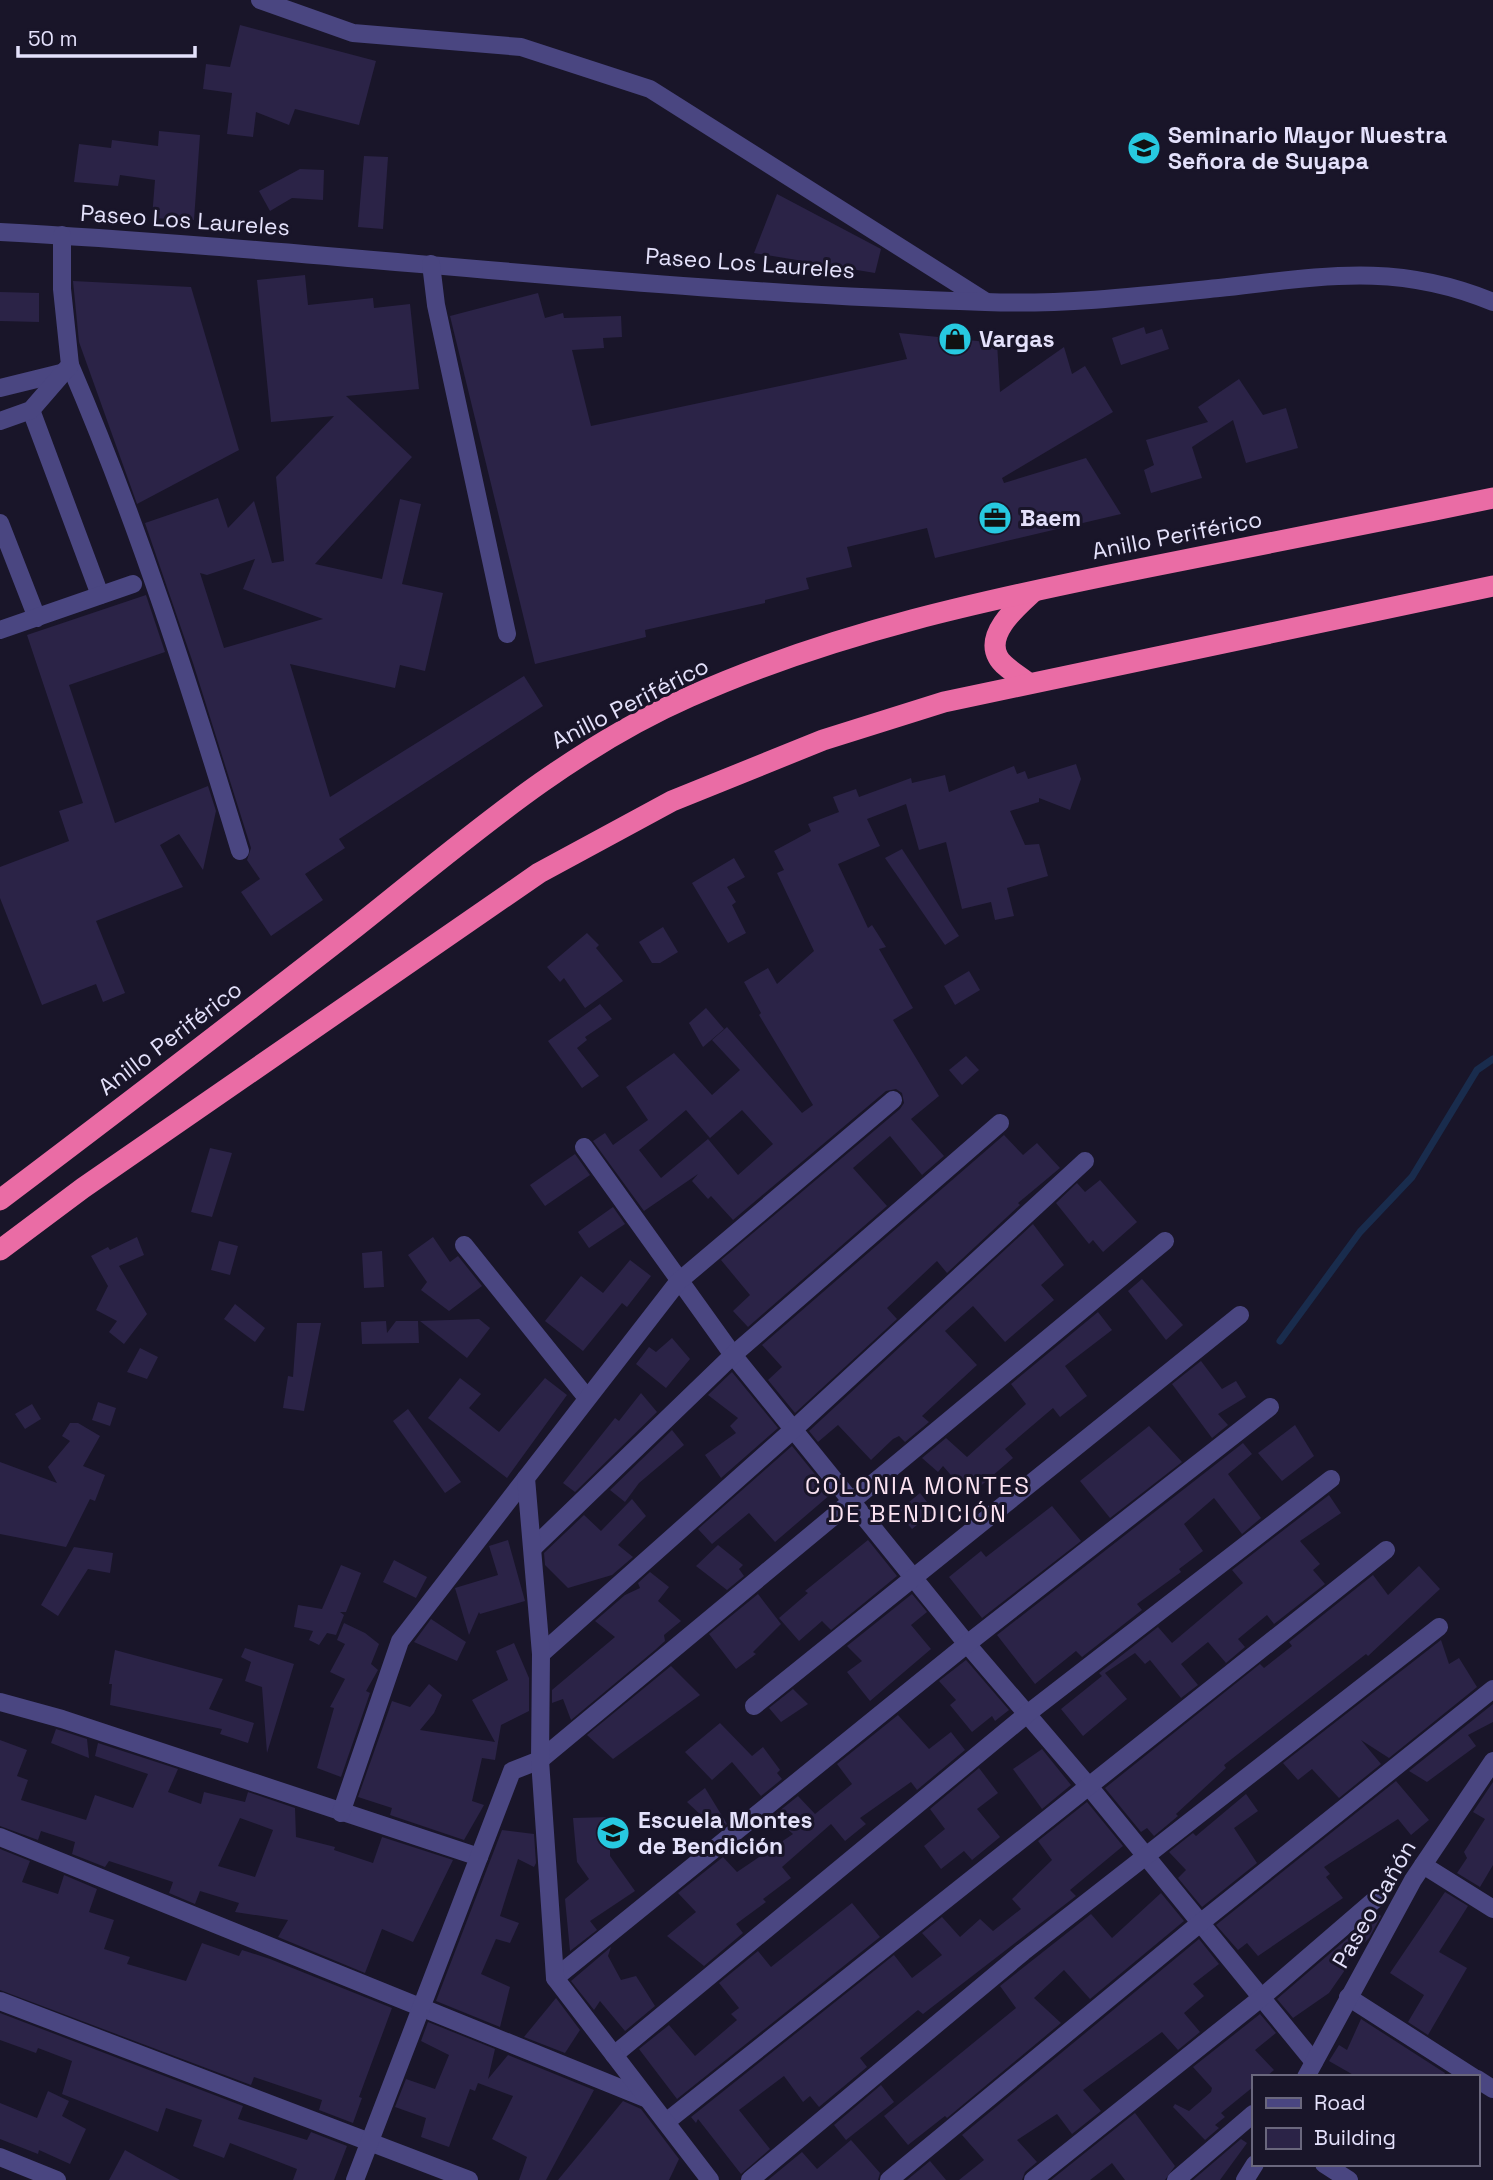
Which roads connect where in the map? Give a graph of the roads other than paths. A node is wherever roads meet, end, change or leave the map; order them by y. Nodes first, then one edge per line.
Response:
1 (260, 0) edge
2 (0, 232) edge
3 (62, 235) junction
4 (431, 264) junction
5 (1493, 302) edge
6 (988, 303) junction
7 (65, 369) junction
8 (0, 388) edge
9 (31, 410) junction
10 (0, 421) edge
11 (1493, 498) edge
12 (0, 523) edge
13 (133, 584) dead end
14 (1493, 586) edge
15 (1034, 590) junction
16 (100, 595) junction
17 (37, 618) junction
18 (0, 630) edge
19 (508, 634) dead end
20 (1028, 683) junction
21 (240, 851) dead end
22 (893, 1100) dead end
23 (1000, 1123) dead end
24 (584, 1147) dead end
25 (1085, 1161) dead end
26 (0, 1200) edge
27 (1165, 1241) dead end
28 (464, 1245) dead end
29 (0, 1250) edge
30 (678, 1282) junction
31 (1240, 1315) dead end
32 (733, 1355) junction
33 (587, 1398) junction
34 (1270, 1407) dead end
35 (794, 1428) junction
36 (526, 1478) junction
37 (1331, 1479) dead end
38 (853, 1500) junction
39 (534, 1547) junction
40 (1387, 1549) dead end
41 (914, 1577) junction
42 (1439, 1627) dead end
43 (967, 1644) junction
44 (541, 1654) junction
45 (1493, 1689) edge
46 (0, 1702) edge
47 (754, 1706) dead end
48 (1027, 1714) junction
49 (540, 1760) junction
50 (1493, 1761) edge
51 (1087, 1784) junction
52 (341, 1813) junction
53 (0, 1837) edge
54 (479, 1857) junction
55 (1147, 1857) junction
56 (1423, 1864) junction
57 (1378, 1897) dead end
58 (1493, 1909) edge
59 (1199, 1924) junction
60 (555, 1978) junction
61 (1348, 1997) junction
62 (1261, 1998) junction
63 (0, 2001) edge
64 (422, 2006) junction
65 (614, 2055) junction
66 (1310, 2069) edge
67 (1470, 2075) edge
68 (645, 2098) junction
69 (1252, 2115) edge
70 (666, 2122) junction
71 (370, 2140) junction
72 (0, 2157) edge
73 (1327, 2166) edge
74 (57, 2180) edge
75 (355, 2180) edge
76 (469, 2180) edge
77 (710, 2180) edge
78 (750, 2180) edge
79 (889, 2180) edge
80 (1033, 2180) edge
81 (1176, 2180) edge
82 (1349, 2180) edge

1 - 6 street
2 - 3 street, Paseo Los Laureles
3 - 4 street, Paseo Los Laureles
3 - 7 street
4 - 6 street, Paseo Los Laureles
4 - 19 street
5 - 6 street, Paseo Los Laureles
7 - 8 street
7 - 9 street
7 - 21 street
9 - 10 street
9 - 16 street
11 - 15 highway, Anillo Periférico
12 - 17 street
13 - 16 street
14 - 20 highway
15 - 20 highway
15 - 26 highway, Anillo Periférico
16 - 17 street
17 - 18 street
20 - 29 highway
22 - 30 street
23 - 32 street
24 - 30 street
25 - 35 street
27 - 38 street
28 - 33 street
30 - 32 street
30 - 33 street
31 - 41 street
32 - 35 street
32 - 39 street
33 - 36 street
34 - 43 street
35 - 38 street
35 - 44 street
36 - 39 street
36 - 52 street
37 - 48 street
38 - 41 street
38 - 49 street
39 - 44 street
40 - 51 street
41 - 43 street
41 - 47 street
42 - 55 street
43 - 48 street
43 - 60 street
44 - 49 street
45 - 59 street
46 - 52 street
48 - 51 street
48 - 65 street
49 - 54 street
49 - 60 street
50 - 56 street, Paseo Cañón
51 - 55 street
51 - 70 street
52 - 54 street
53 - 64 street
54 - 64 street
55 - 59 street
55 - 78 street
56 - 58 street
56 - 61 street, Paseo Cañón
57 - 62 street
59 - 62 street
59 - 79 street
60 - 65 street
61 - 66 street, Paseo Cañón
61 - 67 street
62 - 66 street
62 - 80 street
63 - 71 street
64 - 68 street
64 - 71 street
65 - 68 street
68 - 70 street
69 - 81 street
70 - 77 street
71 - 75 street
71 - 76 street
72 - 74 street
73 - 82 street

